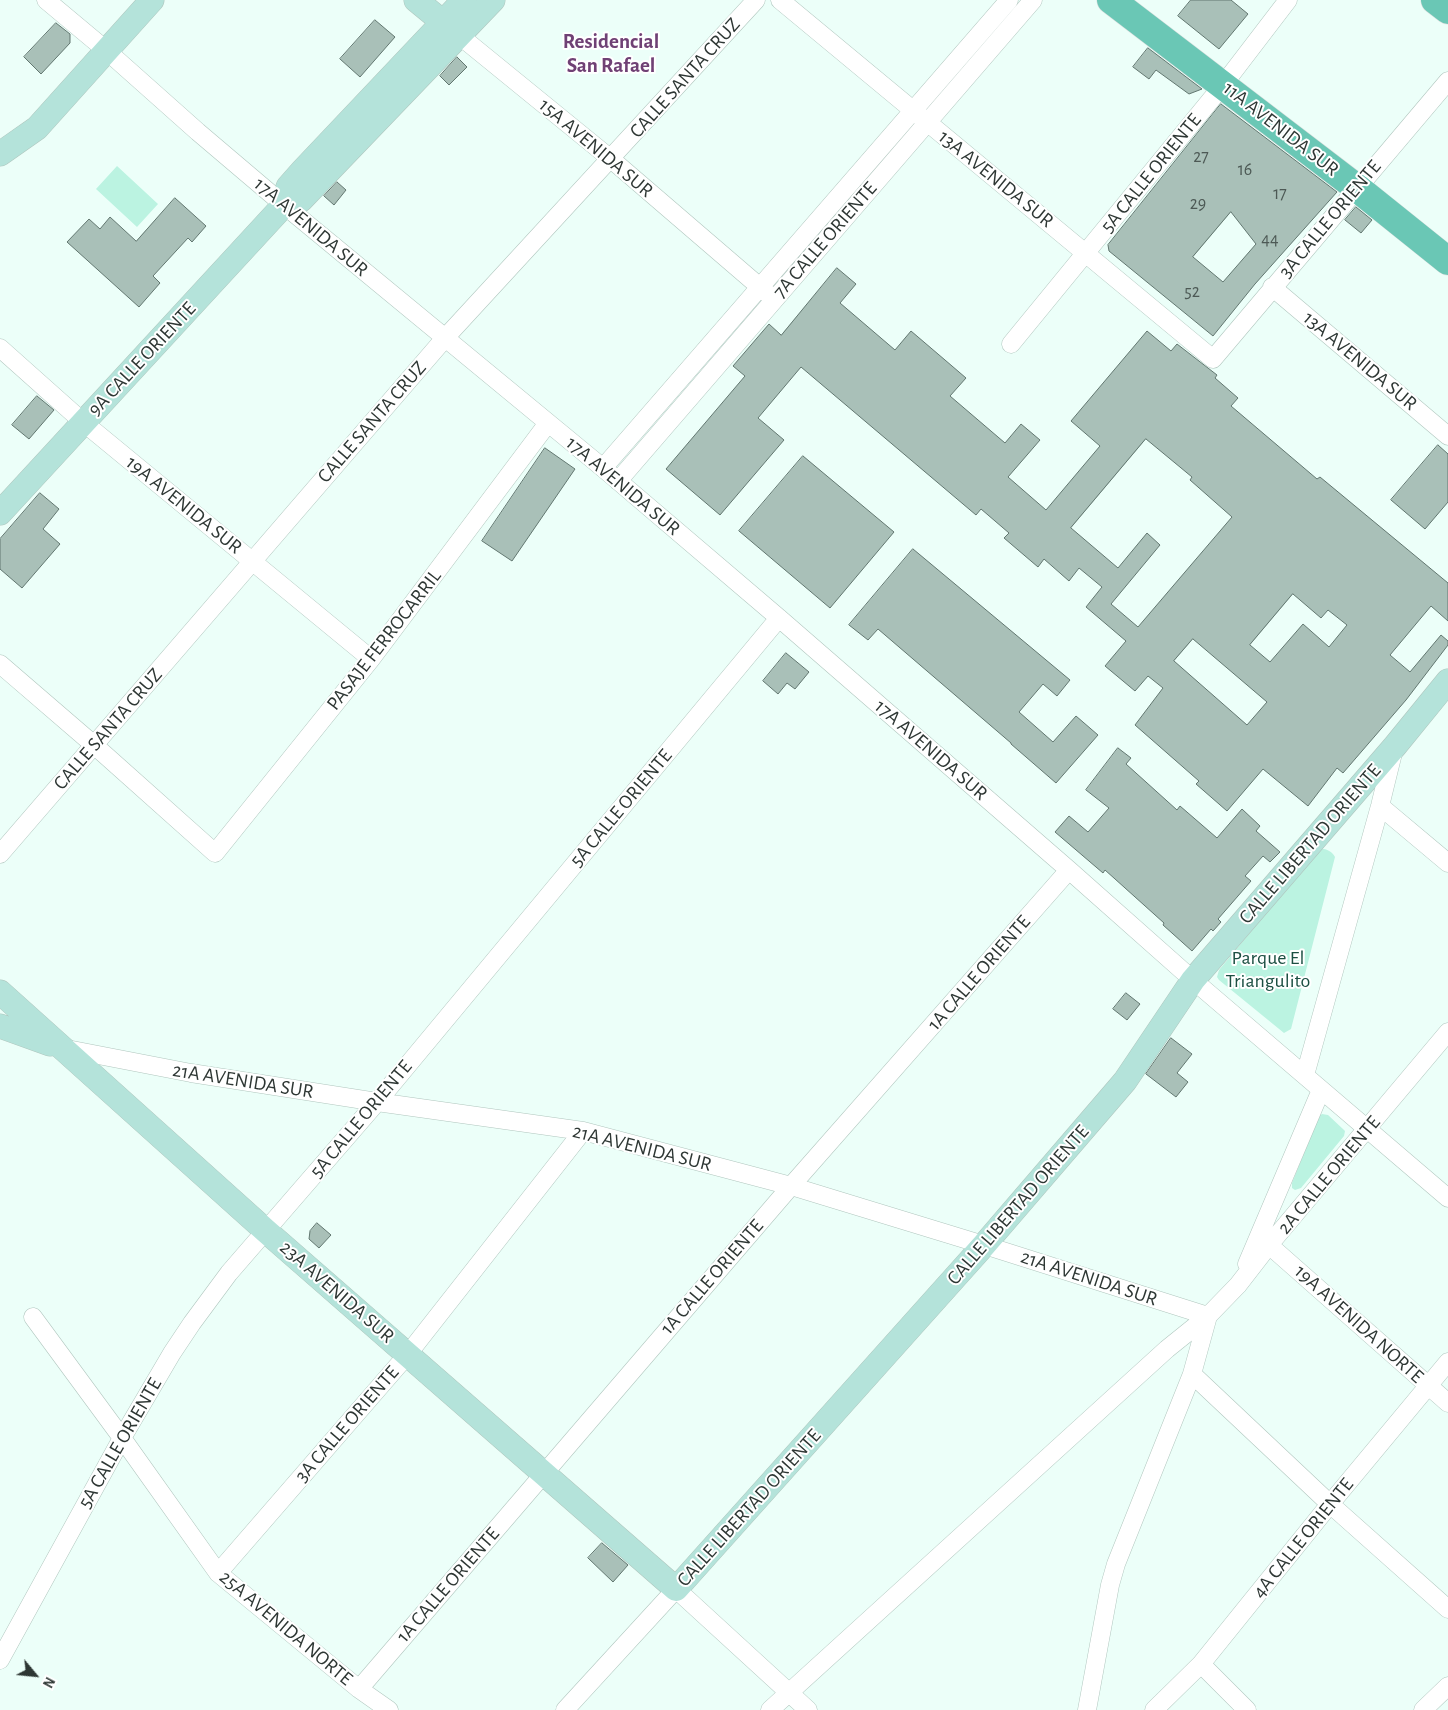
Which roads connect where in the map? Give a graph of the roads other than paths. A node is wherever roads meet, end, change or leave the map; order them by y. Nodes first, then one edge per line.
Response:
1 (46, 0) edge
2 (152, 0) edge
3 (416, 0) edge
4 (464, 0) edge
5 (493, 0) edge
6 (756, 0) edge
7 (780, 0) edge
8 (1010, 0) edge
9 (1033, 0) edge
10 (1111, 0) edge
11 (1288, 0) edge
12 (1435, 0) edge
13 (1448, 10) edge
14 (452, 29) junction
15 (107, 51) junction
16 (1448, 81) edge
17 (1223, 85) junction
18 (913, 112) junction
19 (927, 123) junction
20 (37, 128) junction
21 (0, 154) edge
22 (611, 159) junction
23 (0, 168) edge
24 (1356, 188) junction
25 (284, 205) junction
26 (1086, 253) junction
27 (1448, 261) edge
28 (760, 287) junction
29 (1272, 287) junction
30 (774, 299) junction
31 (445, 338) junction
32 (1011, 344) dead end
33 (0, 348) edge
34 (1213, 359) joint
35 (84, 422) junction
36 (548, 423) junction
37 (1446, 430) edge
38 (603, 468) junction
39 (618, 480) junction
40 (0, 513) edge
41 (252, 560) junction
42 (779, 618) junction
43 (371, 659) junction
44 (0, 664) edge
45 (1448, 681) edge
46 (94, 745) junction
47 (1395, 746) junction
48 (1380, 806) junction
49 (0, 854) edge
50 (1448, 863) edge
51 (1069, 870) junction
52 (1193, 980) junction
53 (0, 992) edge
54 (0, 1026) edge
55 (1448, 1032) edge
56 (61, 1048) junction
57 (1305, 1075) junction
58 (1321, 1090) junction
59 (377, 1102) junction
60 (1368, 1130) junction
61 (583, 1131) junction
62 (791, 1186) junction
63 (1448, 1198) edge
64 (266, 1231) junction
65 (984, 1245) junction
66 (1269, 1245) junction
67 (1238, 1285) junction
68 (1208, 1316) junction
69 (34, 1317) dead end
70 (408, 1354) junction
71 (1448, 1362) edge
72 (1192, 1374) junction
73 (1428, 1386) junction
74 (1448, 1404) edge
75 (122, 1438) junction
76 (543, 1473) junction
77 (1330, 1504) junction
78 (218, 1573) junction
79 (676, 1590) junction
80 (1448, 1610) edge
81 (0, 1660) edge
82 (1202, 1664) junction
83 (1448, 1686) edge
84 (359, 1688) junction
85 (789, 1693) junction
86 (389, 1710) edge
87 (565, 1710) edge
88 (770, 1710) edge
89 (808, 1710) edge
90 (1087, 1710) edge
91 (1154, 1710) edge
92 (1247, 1710) edge
93 (1423, 1710) edge

1 - 15 street, 17A AVENIDA SUR
2 - 15 main road
3 - 14 main road, 15A AVENIDA SUR
4 - 14 main road, 9A CALLE ORIENTE
5 - 14 main road, 9A CALLE ORIENTE
6 - 22 street, CALLE SANTA CRUZ
7 - 18 street, 13A AVENIDA SUR
8 - 18 street, 7A CALLE ORIENTE
9 - 19 street, 7A CALLE ORIENTE
10 - 17 main road, 11A AVENIDA SUR
11 - 17 street, 5A CALLE ORIENTE
12 - 13 main road
14 - 22 street, 15A AVENIDA SUR
14 - 25 main road, 9A CALLE ORIENTE
15 - 20 main road
15 - 25 street, 17A AVENIDA SUR
16 - 24 street, 3A CALLE ORIENTE
17 - 24 main road, 11A AVENIDA SUR
17 - 26 street, 5A CALLE ORIENTE
18 - 19 street, 13A AVENIDA SUR
18 - 28 street, 7A CALLE ORIENTE
19 - 26 street, 13A AVENIDA SUR
19 - 30 street, 7A CALLE ORIENTE
20 - 21 main road
20 - 23 main road
22 - 28 street, 15A AVENIDA SUR
22 - 31 street, CALLE SANTA CRUZ
24 - 27 main road, 11A AVENIDA SUR
24 - 29 street, 3A CALLE ORIENTE
25 - 31 street, 17A AVENIDA SUR
25 - 35 main road, 9A CALLE ORIENTE
26 - 32 street, 5A CALLE ORIENTE
26 - 34 street, 13A AVENIDA SUR
28 - 30 street, 15A AVENIDA SUR
28 - 38 street, 7A CALLE ORIENTE
29 - 34 street, 3A CALLE ORIENTE
29 - 37 street, 13A AVENIDA SUR
30 - 39 street, 7A CALLE ORIENTE
31 - 36 street, 17A AVENIDA SUR
31 - 41 street, CALLE SANTA CRUZ
33 - 35 street, 19A AVENIDA SUR
35 - 40 main road, 9A CALLE ORIENTE
35 - 41 street, 19A AVENIDA SUR
36 - 38 street, 17A AVENIDA SUR
36 - 43 street, PASAJE FERROCARRIL
38 - 39 street, 17A AVENIDA SUR
39 - 42 street, 17A AVENIDA SUR
41 - 43 street, 19A AVENIDA SUR
41 - 46 street, CALLE SANTA CRUZ
42 - 51 street, 17A AVENIDA SUR
42 - 59 street, 5A CALLE ORIENTE
43 - 46 street, PASAJE FERROCARRIL
44 - 46 street
45 - 47 main road, CALLE LIBERTAD ORIENTE
46 - 49 street, CALLE SANTA CRUZ
47 - 48 street
47 - 52 main road, CALLE LIBERTAD ORIENTE
48 - 50 street
48 - 57 street
51 - 52 street, 17A AVENIDA SUR
51 - 62 street, 1A CALLE ORIENTE
52 - 57 street, 17A AVENIDA SUR
52 - 65 main road, CALLE LIBERTAD ORIENTE
53 - 56 main road, 23A AVENIDA SUR
54 - 56 main road
55 - 60 street, 2A CALLE ORIENTE
56 - 59 street, 21A AVENIDA SUR
56 - 64 main road, 23A AVENIDA SUR
57 - 58 street, 17A AVENIDA SUR
58 - 60 street, 17A AVENIDA SUR
58 - 67 street
59 - 61 street, 21A AVENIDA SUR
59 - 64 street, 5A CALLE ORIENTE
60 - 63 street, 17A AVENIDA SUR
60 - 66 street, 2A CALLE ORIENTE
61 - 62 street, 21A AVENIDA SUR
61 - 70 street, 3A CALLE ORIENTE
62 - 65 street, 21A AVENIDA SUR
62 - 76 street, 1A CALLE ORIENTE
64 - 70 main road, 23A AVENIDA SUR
64 - 75 street, 5A CALLE ORIENTE
65 - 68 street, 21A AVENIDA SUR
65 - 79 main road, CALLE LIBERTAD ORIENTE
66 - 67 street, 2A CALLE ORIENTE
66 - 73 street, 19A AVENIDA NORTE
67 - 68 street, 2A CALLE ORIENTE
68 - 72 street
68 - 85 street, 2A CALLE ORIENTE
69 - 75 street, 25A AVENIDA NORTE
70 - 76 main road, 23A AVENIDA SUR
70 - 78 street, 3A CALLE ORIENTE
71 - 73 street, 4A CALLE ORIENTE
72 - 77 street
72 - 90 street
73 - 74 street, 19A AVENIDA NORTE
73 - 77 street, 4A CALLE ORIENTE
75 - 78 street, 25A AVENIDA NORTE
75 - 81 street, 5A CALLE ORIENTE
76 - 79 main road, 23A AVENIDA SUR
76 - 84 street, 1A CALLE ORIENTE
77 - 80 street
77 - 82 street, 4A CALLE ORIENTE
78 - 84 street, 25A AVENIDA NORTE
79 - 85 street
79 - 87 street, CALLE LIBERTAD ORIENTE
82 - 91 street, 4A CALLE ORIENTE
82 - 92 street
83 - 93 street
84 - 86 street, 25A AVENIDA NORTE
85 - 88 street, 2A CALLE ORIENTE
85 - 89 street

